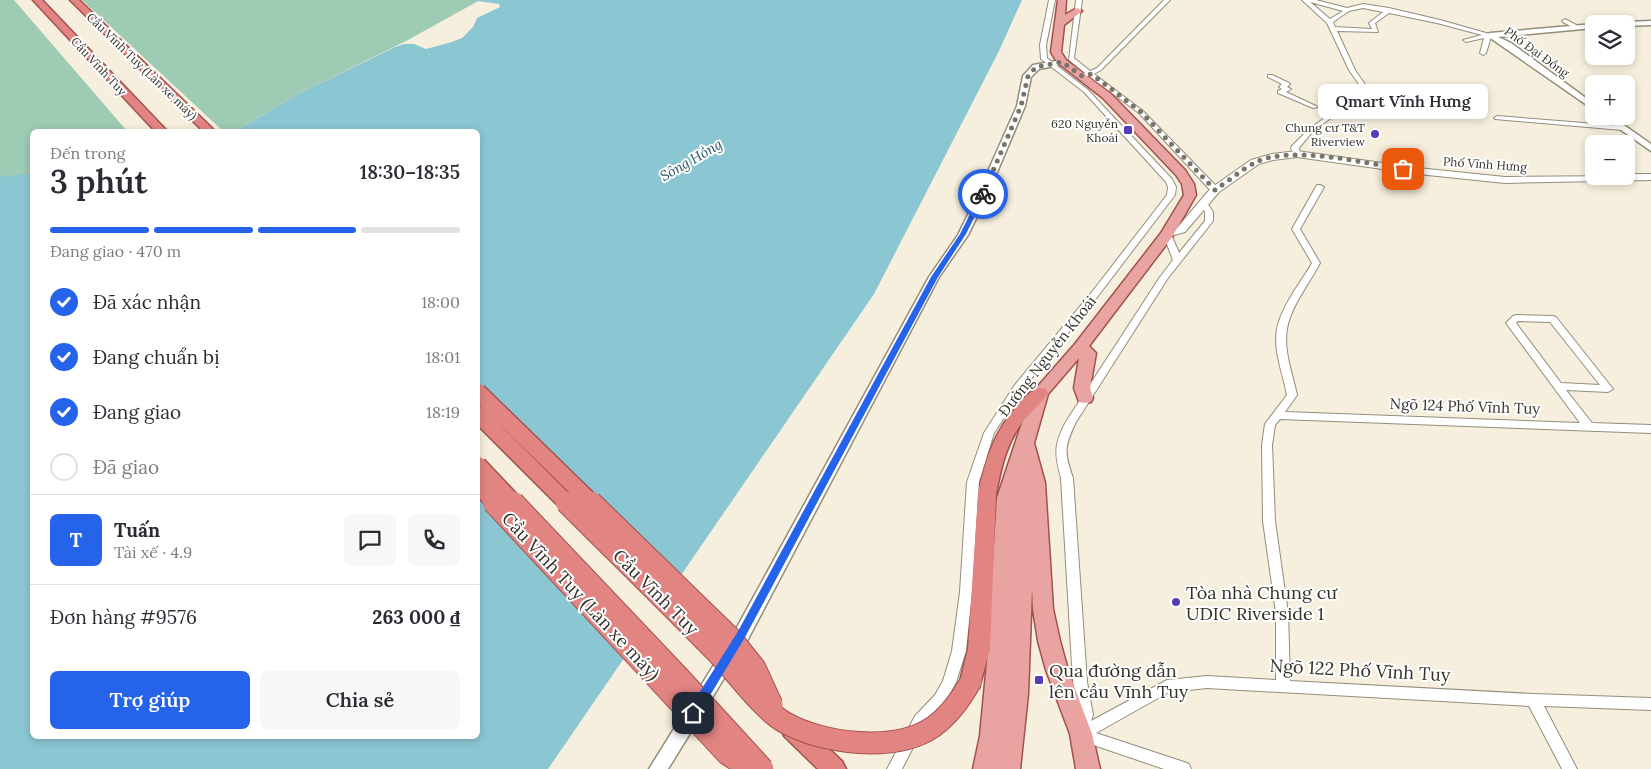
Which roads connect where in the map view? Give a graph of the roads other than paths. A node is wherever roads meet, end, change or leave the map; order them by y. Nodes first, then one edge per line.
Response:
1 (26, 0) edge
2 (37, 0) edge
3 (62, 0) edge
4 (74, 0) edge
5 (1052, 0) edge
6 (1062, 0) edge
7 (1079, 0) edge
8 (1167, 0) edge
9 (1305, 0) edge
10 (1310, 0) edge
11 (1347, 10) junction
12 (1389, 10) junction
13 (1077, 11) junction
14 (1565, 21) dead end
15 (1060, 23) junction
16 (1651, 23) edge
17 (1635, 24) edge
18 (1332, 26) junction
19 (1585, 26) edge
20 (1576, 27) junction
21 (1466, 28) junction
22 (1453, 29) dead end
23 (1489, 35) junction
24 (1466, 40) dead end
25 (1483, 53) dead end
26 (1062, 62) junction
27 (1049, 64) junction
28 (1086, 75) junction
29 (1270, 76) dead end
30 (1365, 90) dead end
31 (1585, 102) edge
32 (1315, 107) dead end
33 (1328, 118) dead end
34 (1497, 118) dead end
35 (1618, 125) edge
36 (1622, 128) junction
37 (146, 129) edge
38 (159, 129) edge
39 (192, 129) edge
40 (208, 129) edge
41 (1651, 148) edge
42 (1297, 154) junction
43 (1651, 177) edge
44 (1320, 186) dead end
45 (1215, 190) junction
46 (1204, 205) junction
47 (1167, 234) junction
48 (1178, 261) junction
49 (1080, 347) junction
50 (1558, 386) junction
51 (1040, 393) junction
52 (480, 394) edge
53 (1085, 398) junction
54 (1278, 415) junction
55 (480, 416) edge
56 (1588, 426) junction
57 (1651, 429) edge
58 (1023, 450) junction
59 (480, 467) edge
60 (480, 486) edge
61 (1283, 685) junction
62 (1532, 700) junction
63 (1651, 704) edge
64 (778, 718) junction
65 (1080, 734) junction
66 (658, 769) edge
67 (750, 769) edge
68 (762, 769) edge
69 (834, 769) edge
70 (894, 769) edge
71 (985, 769) edge
72 (1008, 769) edge
73 (1088, 769) edge
74 (1184, 769) edge
75 (1570, 769) edge

1 - 37 highway
2 - 38 highway, Cầu Vĩnh Tuy
3 - 39 highway, Cầu Vĩnh Tuy
4 - 40 highway, Cầu Vĩnh Tuy (Làn xe máy)
5 - 27 street
6 - 15 main road
7 - 13 street, Đường Nguyễn Khoái
8 - 28 street
9 - 18 street
10 - 11 street
11 - 12 street, Phố Đại Đồng
11 - 18 street
12 - 18 street
12 - 21 street, Phố Đại Đồng
13 - 15 main road
13 - 28 street, Đường Nguyễn Khoái
14 - 20 street
15 - 26 main road
16 - 17 street
18 - 30 street
19 - 20 street, Phố Đại Đồng
20 - 23 street, Phố Đại Đồng
21 - 22 street
21 - 23 street, Phố Đại Đồng
23 - 24 street
23 - 25 street
23 - 31 street, Phố Đại Đồng
26 - 27 street
26 - 28 main road, Đường Nguyễn Khoái
27 - 66 street
27 - 70 street, Đường Nguyễn Khoái
28 - 45 street, Đường Nguyễn Khoái
28 - 47 main road, Đường Nguyễn Khoái
29 - 32 street
33 - 42 street
34 - 36 street
35 - 36 street
36 - 41 street
42 - 43 main road, Phố Vĩnh Hưng
42 - 45 main road, Phố Vĩnh Hưng
44 - 54 street
45 - 46 main road, Phố Vĩnh Hưng
46 - 47 main road, Phố Vĩnh Hưng
46 - 48 street
47 - 48 street
47 - 49 main road, Đường Nguyễn Khoái
48 - 53 street
49 - 51 main road, Đường Nguyễn Khoái
49 - 53 main road
50 - 50 street
50 - 56 street
51 - 58 main road, Đường Nguyễn Khoái
51 - 64 highway, bridge
52 - 64 highway, bridge
53 - 65 street
54 - 56 street, Ngõ 124 Phố Vĩnh Tuy
54 - 61 street
55 - 64 highway, Cầu Vĩnh Tuy, bridge
56 - 57 street, Ngõ 124 Phố Vĩnh Tuy
58 - 65 main road
58 - 71 main road, Đường Nguyễn Khoái
58 - 72 main road, Đường Nguyễn Khoái
59 - 68 highway, bridge
60 - 67 highway, Cầu Vĩnh Tuy (Làn xe máy), bridge
61 - 62 street, Ngõ 122 Phố Vĩnh Tuy
61 - 65 street, Ngõ 122 Phố Vĩnh Tuy
62 - 63 street, Ngõ 122 Phố Vĩnh Tuy
62 - 75 street
64 - 69 highway, Cầu Vĩnh Tuy, bridge
65 - 73 main road
65 - 74 street

